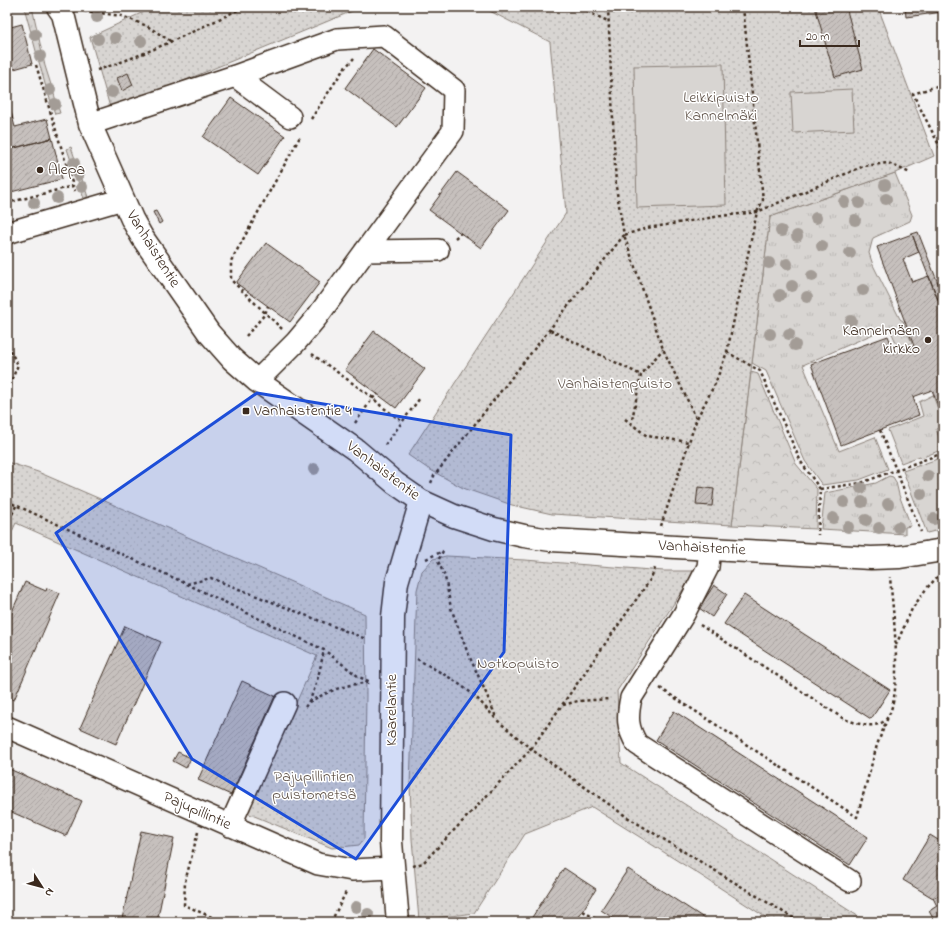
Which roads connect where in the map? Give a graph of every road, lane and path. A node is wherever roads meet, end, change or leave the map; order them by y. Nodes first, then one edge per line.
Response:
1 (244, 7) edge
2 (583, 7) edge
3 (608, 7) edge
4 (743, 7) edge
5 (67, 10) edge
6 (608, 21) junction
7 (372, 36) junction
8 (173, 42) junction
9 (36, 65) dead end
10 (235, 76) junction
11 (78, 77) junction
12 (943, 84) edge
13 (299, 120) joint
14 (90, 124) junction
15 (302, 134) dead end
16 (943, 153) edge
17 (910, 173) dead end
18 (73, 186) dead end
19 (123, 199) junction
20 (757, 212) junction
21 (7, 233) edge
22 (624, 235) junction
23 (438, 250) dead end
24 (365, 251) junction
25 (268, 306) dead end
26 (265, 314) junction
27 (550, 330) junction
28 (246, 336) dead end
29 (296, 342) junction
30 (7, 345) edge
31 (663, 349) junction
32 (727, 352) junction
33 (641, 375) junction
34 (257, 381) junction
35 (7, 391) edge
36 (378, 394) dead end
37 (373, 398) junction
38 (420, 398) dead end
39 (697, 418) junction
40 (625, 419) dead end
41 (403, 422) junction
42 (355, 423) dead end
43 (631, 425) junction
44 (880, 430) dead end
45 (689, 442) junction
46 (385, 445) dead end
47 (943, 453) edge
48 (896, 470) junction
49 (434, 476) dead end
50 (820, 489) junction
51 (7, 501) edge
52 (421, 501) junction
53 (16, 506) junction
54 (7, 525) edge
55 (661, 527) dead end
56 (818, 536) dead end
57 (923, 537) dead end
58 (710, 549) junction
59 (943, 550) edge
60 (443, 551) dead end
61 (656, 565) dead end
62 (943, 572) edge
63 (890, 576) dead end
64 (187, 584) junction
65 (684, 614) junction
66 (366, 639) dead end
67 (895, 645) junction
68 (324, 650) junction
69 (416, 659) dead end
70 (644, 678) junction
71 (631, 698) junction
72 (309, 702) junction
73 (563, 705) junction
74 (293, 707) joint
75 (889, 715) junction
76 (497, 720) junction
77 (7, 727) edge
78 (531, 749) junction
79 (230, 826) junction
80 (199, 828) dead end
81 (401, 867) junction
82 (850, 881) dead end
83 (349, 888) dead end
84 (583, 911) dead end
85 (224, 922) edge
86 (331, 922) edge
87 (398, 922) edge
88 (600, 922) edge
89 (808, 922) edge

1 - 8 path
2 - 6 path
3 - 6 path
4 - 20 path
5 - 8 path
5 - 11 main road, Vanhaistentie
6 - 22 path
7 - 10 street
7 - 13 path
7 - 24 street
8 - 11 path
9 - 18 path
10 - 13 street
10 - 14 street
11 - 14 main road, Vanhaistentie
12 - 16 path
14 - 19 main road, Vanhaistentie
15 - 26 path
17 - 20 path
19 - 21 street
19 - 34 main road, Vanhaistentie
20 - 22 path
20 - 32 path
22 - 27 path
22 - 31 path
23 - 24 street
24 - 29 street
25 - 26 path
26 - 28 path
26 - 29 path
27 - 33 path
27 - 49 path
29 - 34 street
29 - 37 path
30 - 35 path
31 - 33 path
31 - 39 path
32 - 39 path
32 - 50 path
33 - 43 path
34 - 52 main road, Vanhaistentie
36 - 37 path
37 - 41 path
37 - 42 path
38 - 41 path
39 - 45 path
40 - 43 path
41 - 46 path
43 - 45 path
44 - 48 path
45 - 55 path
47 - 48 path
48 - 50 path
48 - 57 path
50 - 56 path
51 - 53 path
52 - 58 main road, Vanhaistentie
52 - 81 main road, Kaarelantie
53 - 54 path
53 - 64 path
58 - 59 main road, Vanhaistentie
58 - 65 street
60 - 76 path
61 - 73 path
62 - 67 path
63 - 67 path
64 - 66 path
64 - 68 path
65 - 70 street
65 - 75 path
67 - 75 path
68 - 72 path
68 - 72 path
69 - 76 path
70 - 71 street
70 - 75 path
71 - 73 path
71 - 82 street
72 - 74 path
73 - 78 path
74 - 79 street
76 - 78 path
77 - 79 street, Pajupillintie
78 - 81 path
78 - 89 path
79 - 81 street, Pajupillintie
80 - 85 path
81 - 87 main road, Kaarelantie
83 - 86 path
84 - 88 path

